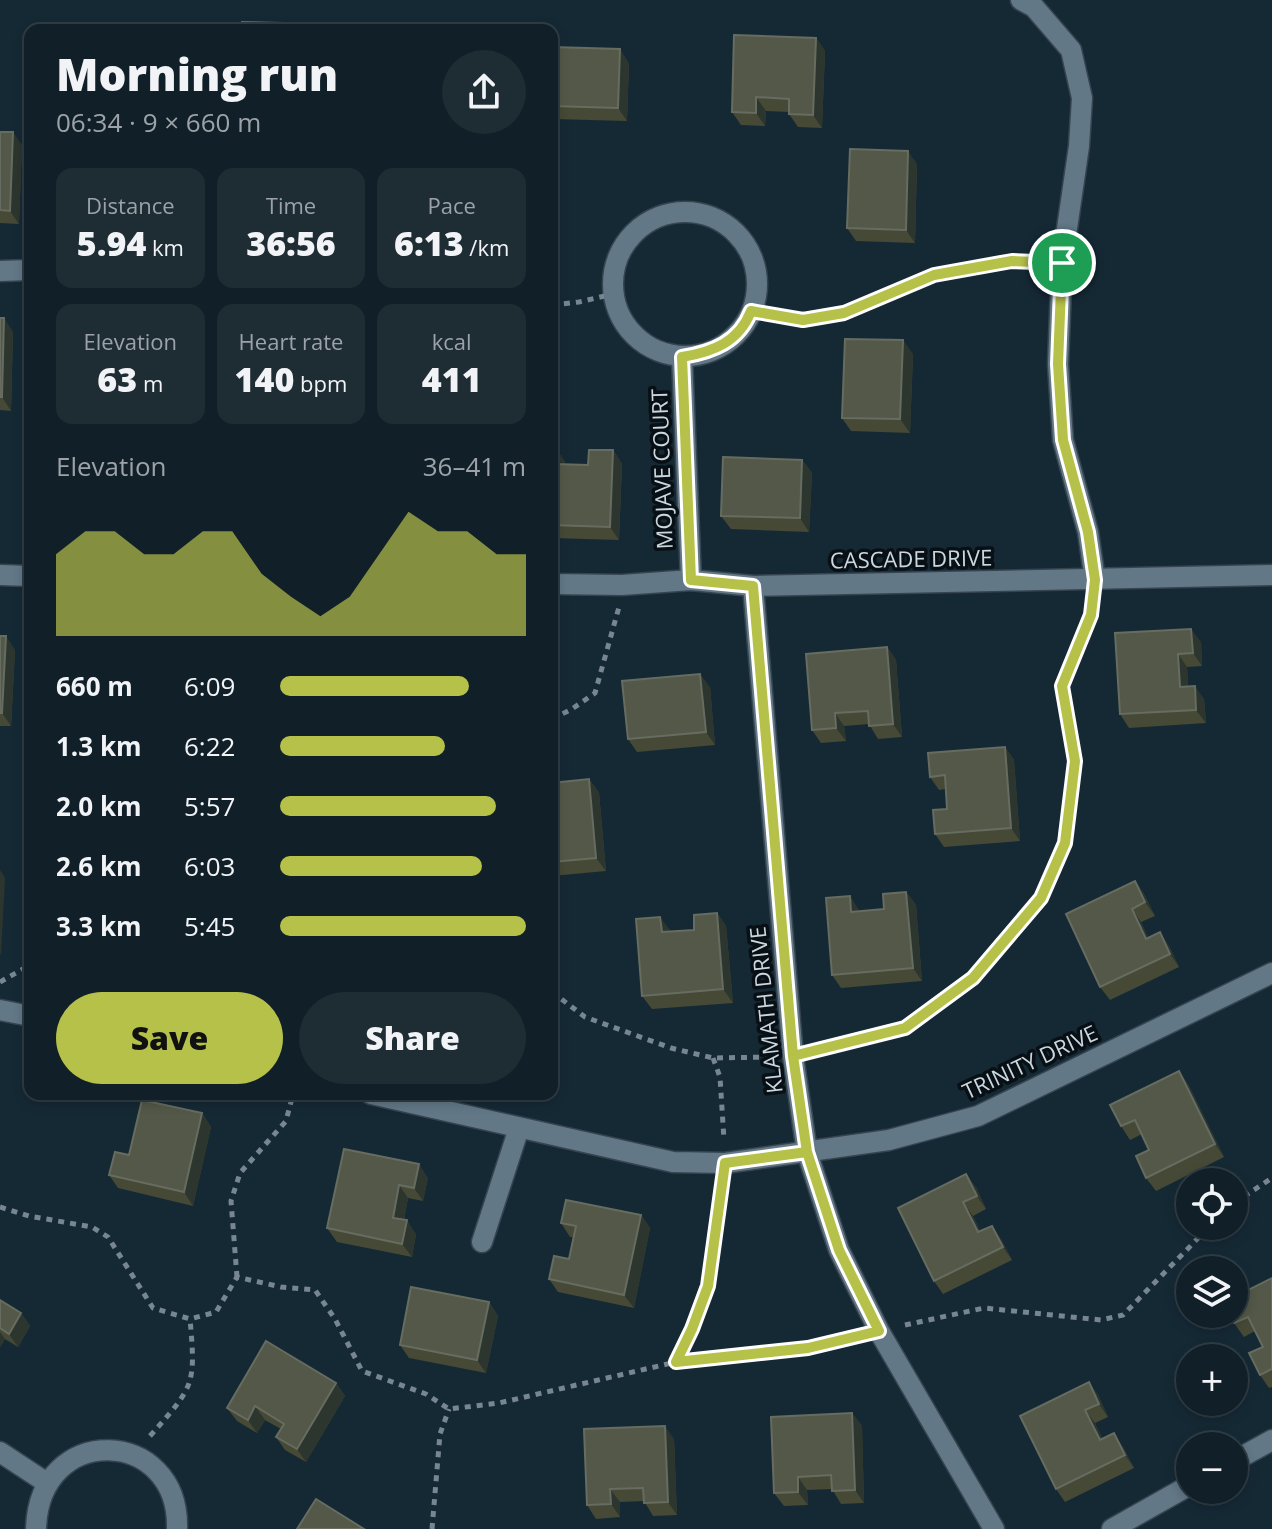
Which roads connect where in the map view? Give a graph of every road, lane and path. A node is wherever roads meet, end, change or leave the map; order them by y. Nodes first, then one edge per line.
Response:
1 (1021, 0) edge
2 (1062, 263) junction
3 (24, 270) edge
4 (0, 271) edge
5 (613, 294) junction
6 (558, 304) edge
7 (751, 311) junction
8 (682, 357) junction
9 (0, 575) edge
10 (1272, 575) edge
11 (24, 576) edge
12 (691, 580) junction
13 (1095, 580) junction
14 (558, 584) edge
15 (622, 585) junction
16 (753, 586) junction
17 (558, 716) edge
18 (24, 968) edge
19 (1272, 973) edge
20 (0, 982) edge
21 (558, 997) edge
22 (0, 1010) edge
23 (24, 1015) edge
24 (793, 1056) junction
25 (713, 1058) junction
26 (291, 1100) edge
27 (397, 1100) edge
28 (519, 1128) junction
29 (807, 1152) junction
30 (725, 1163) junction
31 (1272, 1178) edge
32 (1248, 1194) edge
33 (0, 1207) edge
34 (1196, 1240) edge
35 (482, 1242) dead end
36 (237, 1277) junction
37 (190, 1319) junction
38 (879, 1331) junction
39 (676, 1362) junction
40 (449, 1409) junction
41 (1272, 1440) edge
42 (0, 1452) edge
43 (1248, 1453) edge
44 (134, 1455) junction
45 (47, 1483) junction
46 (1176, 1493) edge
47 (36, 1529) edge
48 (177, 1529) edge
49 (432, 1529) edge
50 (994, 1529) edge
51 (1112, 1529) edge

1 - 2 street
2 - 7 path
2 - 13 street
3 - 4 street
5 - 6 path
5 - 7 street
5 - 8 street
7 - 8 street
8 - 12 street, MOJAVE COURT
9 - 11 street
10 - 13 street, CASCADE DRIVE
12 - 15 street, CASCADE DRIVE
12 - 16 street, CASCADE DRIVE
13 - 16 street, CASCADE DRIVE
13 - 24 path
14 - 15 street, CASCADE DRIVE
15 - 17 path
16 - 24 street, KLAMATH DRIVE
18 - 20 path
19 - 29 street, TRINITY DRIVE
21 - 25 path
22 - 23 street
24 - 25 path
24 - 29 street, KLAMATH DRIVE
25 - 30 path
26 - 36 path
27 - 28 street, TRINITY DRIVE
28 - 30 street, TRINITY DRIVE
28 - 35 street
29 - 30 street, TRINITY DRIVE
29 - 38 street, KLAMATH DRIVE
30 - 39 path
31 - 32 path
33 - 37 path
34 - 38 path
36 - 37 path
36 - 40 path
37 - 44 path
38 - 39 path
38 - 50 street, KLAMATH DRIVE
39 - 40 path
40 - 49 path
41 - 43 street
42 - 45 street
44 - 45 street
44 - 48 street
45 - 47 street
46 - 51 street

